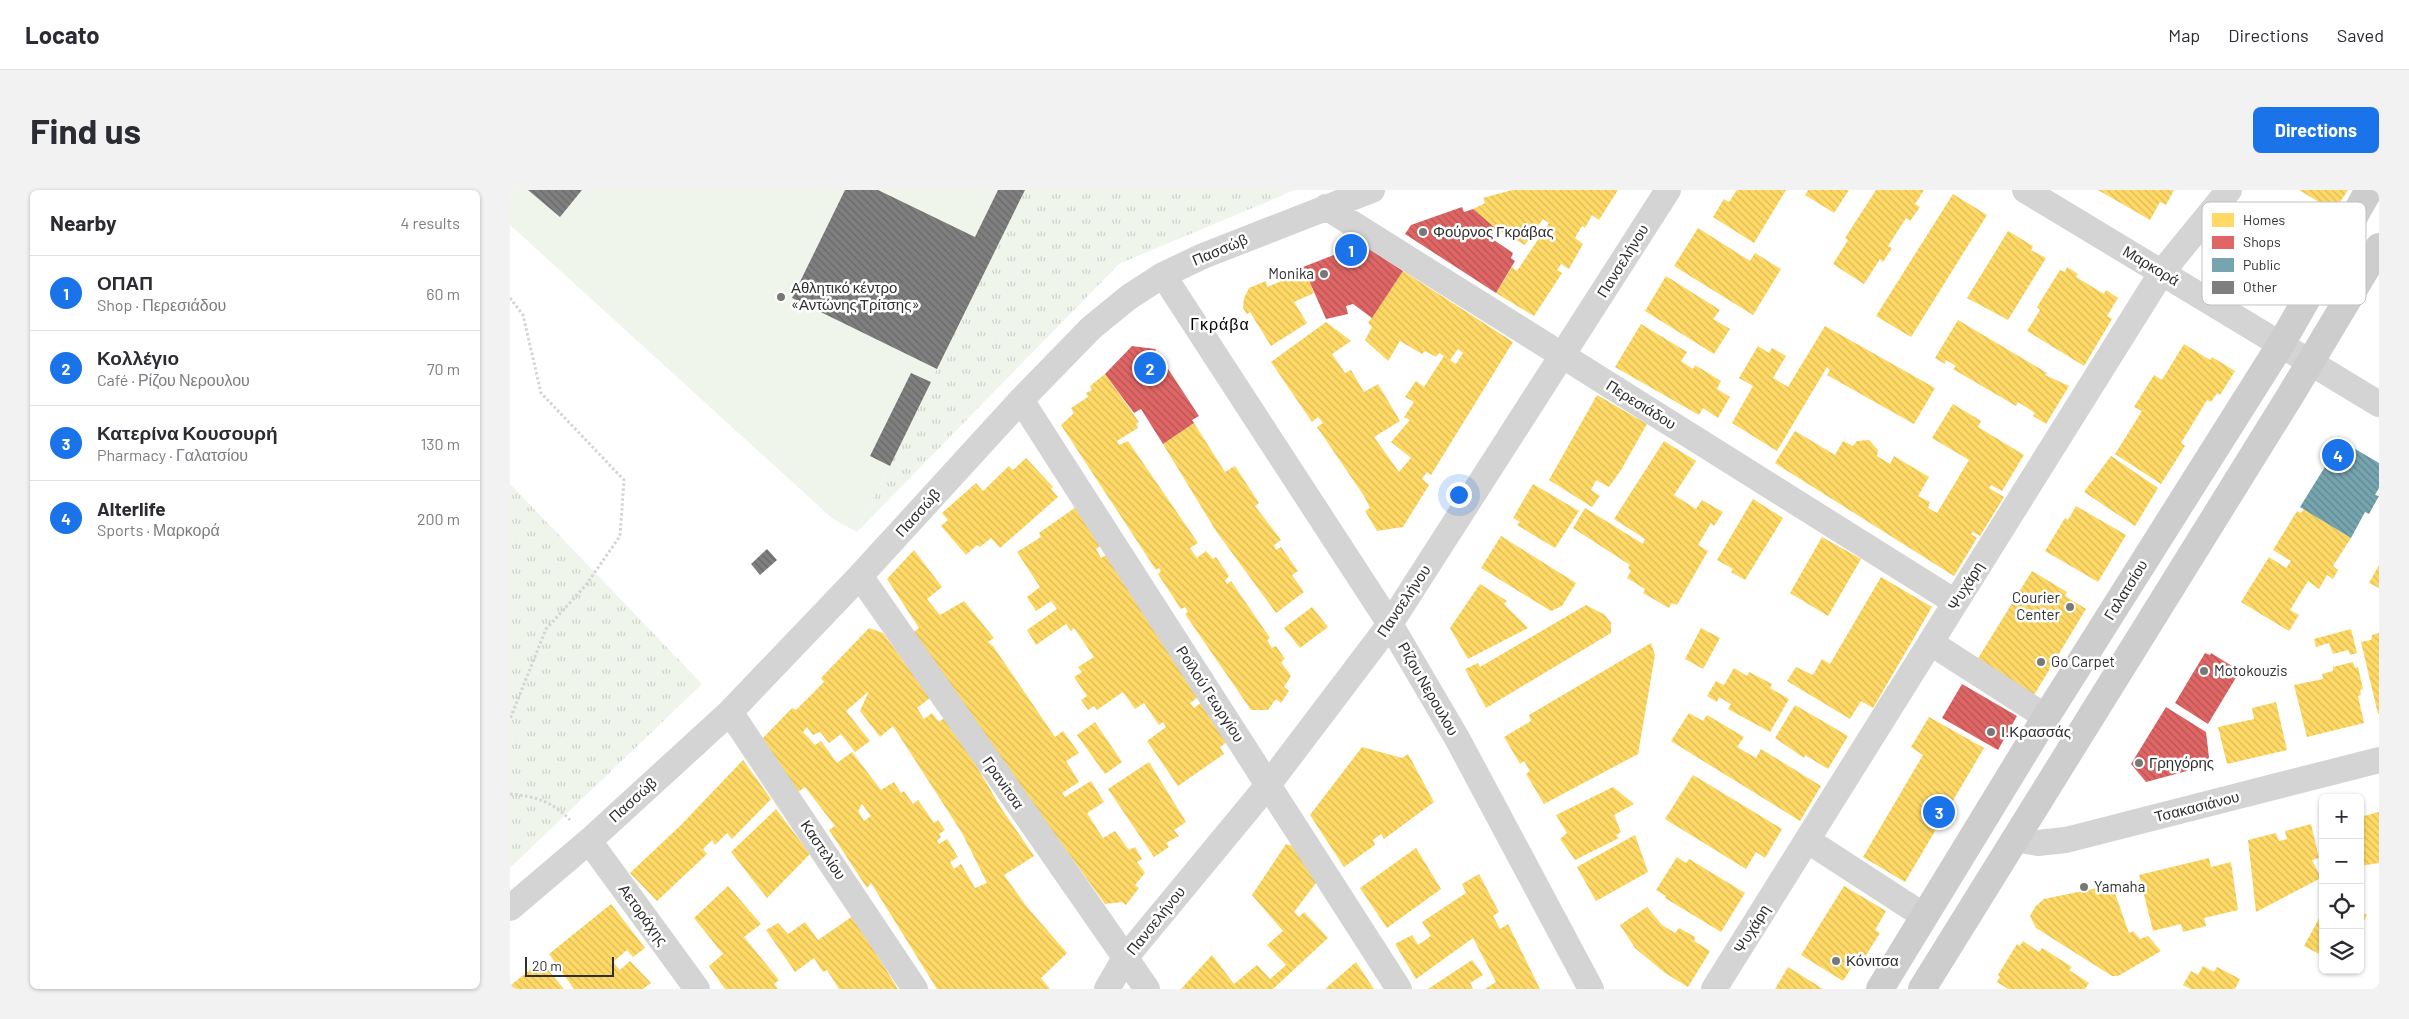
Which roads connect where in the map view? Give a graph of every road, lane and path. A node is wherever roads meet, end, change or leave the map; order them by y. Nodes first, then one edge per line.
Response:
1 (1372, 190) edge
2 (1668, 190) edge
3 (2026, 190) edge
4 (2228, 190) edge
5 (2369, 190) edge
6 (2218, 202) edge
7 (2362, 202) edge
8 (1326, 207) junction
9 (2202, 222) edge
10 (2379, 247) edge
11 (2366, 269) edge
12 (2162, 272) junction
13 (1164, 274) junction
14 (2202, 296) edge
15 (510, 298) edge
16 (2217, 305) edge
17 (2303, 305) edge
18 (2345, 305) edge
19 (2281, 344) junction
20 (1563, 355) junction
21 (2310, 364) junction
22 (1021, 400) junction
23 (2379, 404) edge
24 (860, 576) junction
25 (1956, 602) junction
26 (1390, 624) junction
27 (1932, 643) junction
28 (730, 712) junction
29 (2046, 717) junction
30 (510, 719) edge
31 (2379, 760) edge
32 (1268, 785) junction
33 (510, 794) edge
34 (558, 808) dead end
35 (2014, 839) junction
36 (1807, 840) junction
37 (589, 841) junction
38 (510, 908) edge
39 (1924, 916) junction
40 (1125, 958) junction
41 (697, 989) edge
42 (915, 989) edge
43 (1107, 989) edge
44 (1147, 989) edge
45 (1399, 989) edge
46 (1591, 989) edge
47 (1714, 989) edge
48 (1880, 989) edge
49 (1922, 989) edge

1 - 8 street, Πασσώβ
2 - 20 street, Πανσελήνου
3 - 12 street, Μαρκορά
4 - 6 street, Ψυχάρη
5 - 7 main road, Γαλατσίου
8 - 13 street, Πασσώβ
8 - 20 street, Περεσιάδου
9 - 12 street, Ψυχάρη
10 - 11 main road
12 - 14 street, Μαρκορά
12 - 25 street, Ψυχάρη
13 - 22 street, Πασσώβ
13 - 26 street, Ρίζου Νερουλου
15 - 30 path
16 - 19 street, Μαρκορά
17 - 19 main road, Γαλατσίου
18 - 21 main road
19 - 21 street, Μαρκορά
19 - 29 main road, Γαλατσίου
20 - 25 street, Περεσιάδου
20 - 26 street, Πανσελήνου
21 - 23 street, Μαρκορά
21 - 35 main road
22 - 24 street, Πασσώβ
22 - 32 street, Ροϊλού Γεωργίου
24 - 28 street, Πασσώβ
24 - 40 street, Γρανίτσα
25 - 27 street, Ψυχάρη
26 - 32 street, Πανσελήνου
26 - 46 street, Ρίζου Νερουλου
27 - 29 street
27 - 36 street, Ψυχάρη
28 - 37 street, Πασσώβ
28 - 42 street, Καστελίου
29 - 39 main road, Γαλατσίου
31 - 35 street, Τσακασιάνου
32 - 40 street, Πανσελήνου
32 - 45 street, Ροϊλού Γεωργίου
33 - 34 path
35 - 49 main road
36 - 39 street
36 - 47 street, Ψυχάρη
37 - 38 street, Πασσώβ
37 - 41 street, Αετοράχης
39 - 48 main road, Γαλατσίου
40 - 43 street, Πανσελήνου
40 - 44 street, Γρανίτσα

